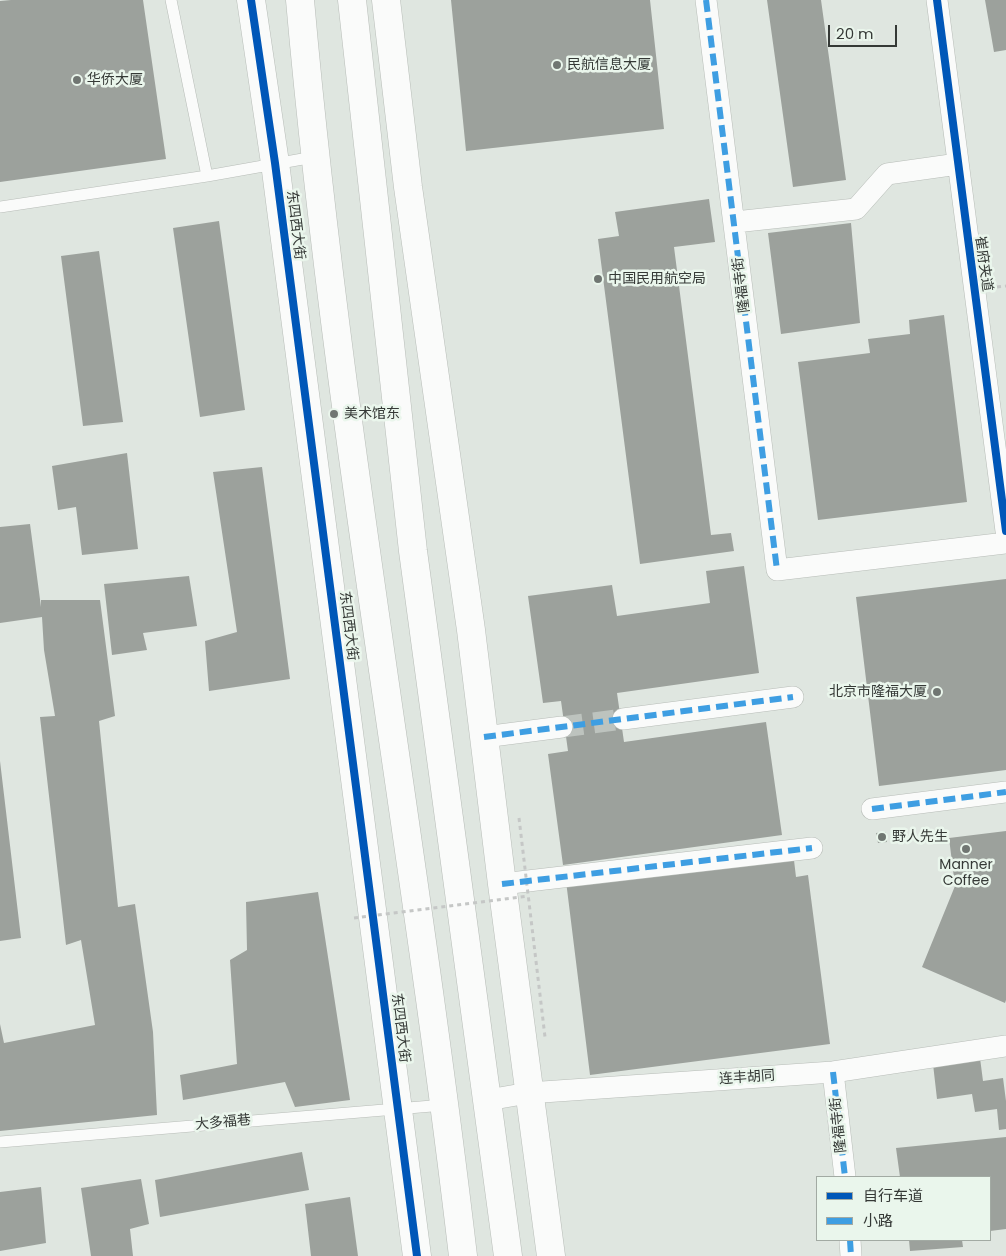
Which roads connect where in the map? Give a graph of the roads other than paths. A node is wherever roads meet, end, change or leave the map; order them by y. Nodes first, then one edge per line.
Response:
1 (171, 0) edge
2 (251, 0) edge
3 (300, 0) edge
4 (352, 0) edge
5 (386, 0) edge
6 (706, 0) edge
7 (937, 0) edge
8 (314, 157) junction
9 (274, 163) junction
10 (958, 164) junction
11 (207, 176) junction
12 (0, 207) edge
13 (735, 222) junction
14 (1006, 531) edge
15 (1006, 543) edge
16 (793, 697) dead end
17 (623, 719) tunnel mouth
18 (562, 727) tunnel mouth
19 (484, 736) junction
20 (1006, 792) edge
21 (872, 809) dead end
22 (812, 848) dead end
23 (502, 884) junction
24 (1006, 1046) edge
25 (833, 1072) junction
26 (528, 1093) junction
27 (488, 1100) junction
28 (446, 1105) junction
29 (397, 1108) junction
30 (0, 1142) edge
31 (845, 1176) edge
32 (850, 1241) edge
33 (416, 1256) edge
34 (463, 1256) edge
35 (508, 1256) edge
36 (551, 1256) edge
37 (851, 1256) edge

1 - 11 lane
2 - 9 street, 东四西大街
3 - 8 street, 东四西大街
4 - 27 street
5 - 19 street
6 - 13 street, 隆福寺街
7 - 10 street, 崔府夹道
8 - 9 lane
8 - 28 street, 东四西大街
9 - 11 lane
9 - 29 street, 东四西大街
10 - 13 street
10 - 14 street, 崔府夹道
11 - 12 lane
13 - 15 street, 隆福寺街
16 - 17 street
18 - 19 street
19 - 23 street
20 - 21 street
22 - 23 street
23 - 26 street
24 - 25 street, 连丰胡同
25 - 26 street, 连丰胡同
25 - 31 street, 隆福寺街
26 - 27 street, 连丰胡同
26 - 36 street
27 - 35 street
28 - 29 lane, 大多福巷
28 - 34 street, 东四西大街
29 - 30 lane, 大多福巷
29 - 33 street, 东四西大街
32 - 37 street

